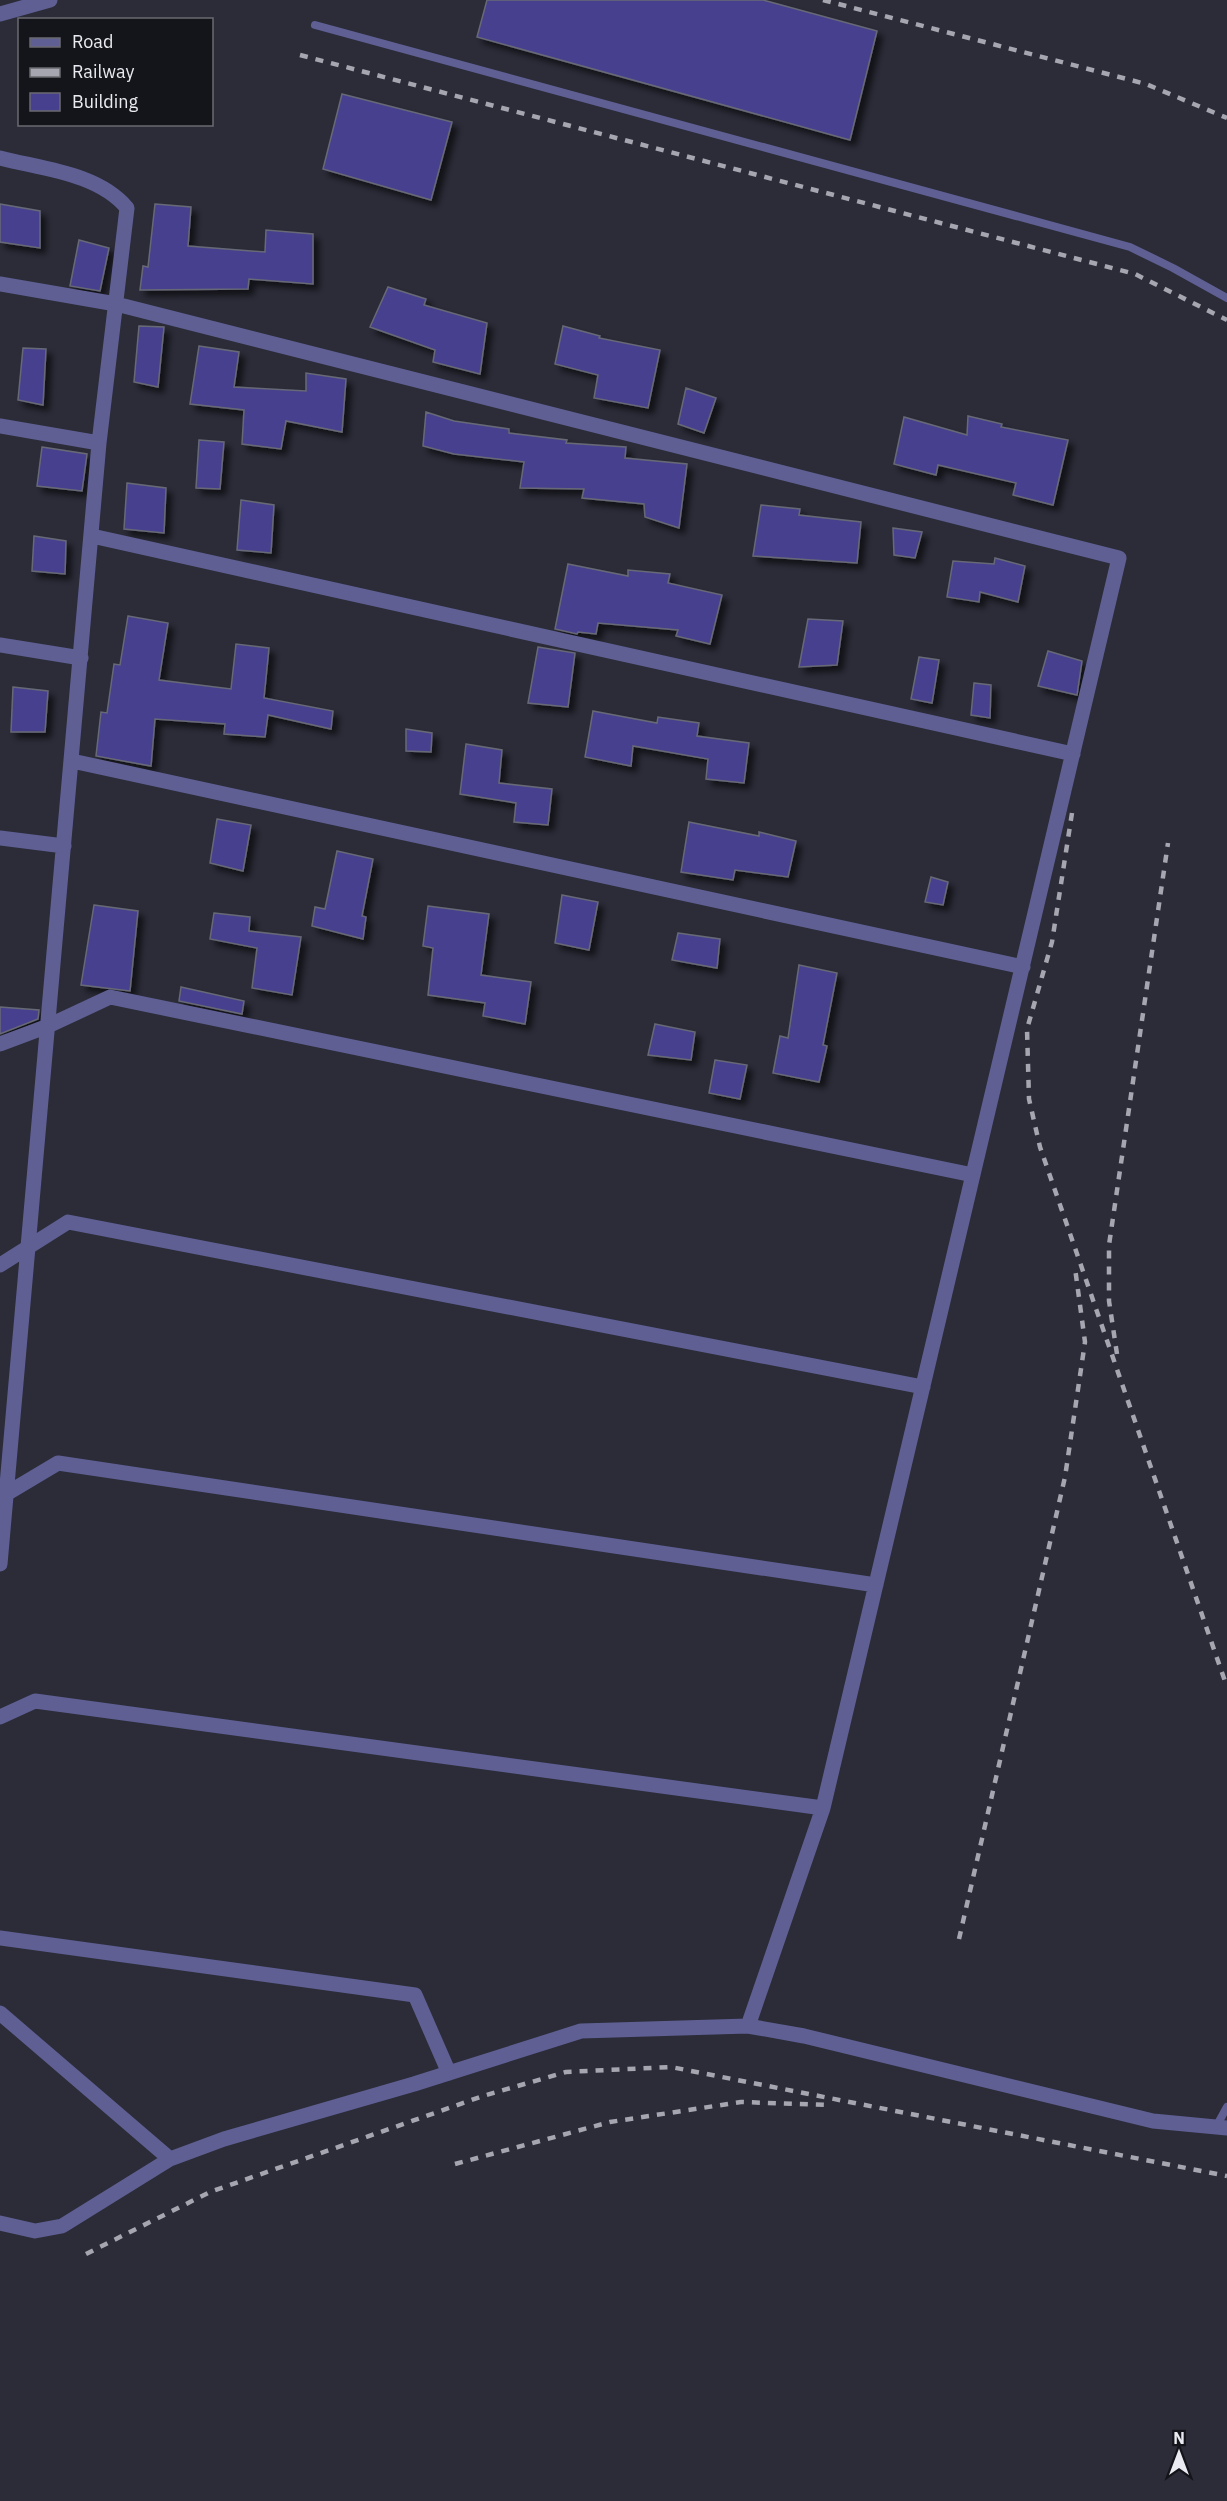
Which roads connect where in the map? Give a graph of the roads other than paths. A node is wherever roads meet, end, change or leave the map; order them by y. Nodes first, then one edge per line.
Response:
1 (50, 0) edge
2 (0, 14) edge
3 (315, 25) dead end
4 (0, 158) edge
5 (0, 284) edge
6 (1227, 298) edge
7 (116, 304) junction
8 (0, 426) edge
9 (99, 443) junction
10 (92, 536) junction
11 (0, 645) edge
12 (81, 658) junction
13 (1073, 754) junction
14 (72, 761) junction
15 (0, 838) edge
16 (64, 846) junction
17 (1023, 966) junction
18 (48, 1026) junction
19 (0, 1044) edge
20 (973, 1175) junction
21 (28, 1246) junction
22 (0, 1265) edge
23 (923, 1387) junction
24 (3, 1494) edge
25 (0, 1564) edge
26 (876, 1585) junction
27 (0, 1717) edge
28 (823, 1808) junction
29 (0, 1938) edge
30 (0, 2013) edge
31 (748, 2026) junction
32 (449, 2073) junction
33 (1227, 2107) edge
34 (1222, 2128) edge
35 (170, 2159) junction
36 (0, 2223) edge

1 - 2 street
3 - 6 lane
4 - 7 street
5 - 7 street
7 - 9 street
7 - 13 street
8 - 9 street
9 - 10 street
10 - 12 street
10 - 13 street
11 - 12 street
12 - 14 street
13 - 17 street
14 - 16 street
14 - 17 street
15 - 16 street
16 - 18 street
17 - 20 street
18 - 19 street
18 - 20 street
18 - 21 street
20 - 23 street
21 - 22 street
21 - 23 street
21 - 24 street
23 - 26 street
24 - 25 street
24 - 26 street
26 - 28 street
27 - 28 street
28 - 31 street
29 - 32 street
30 - 35 street
31 - 32 street
31 - 34 street
32 - 35 street
33 - 34 lane
35 - 36 street

